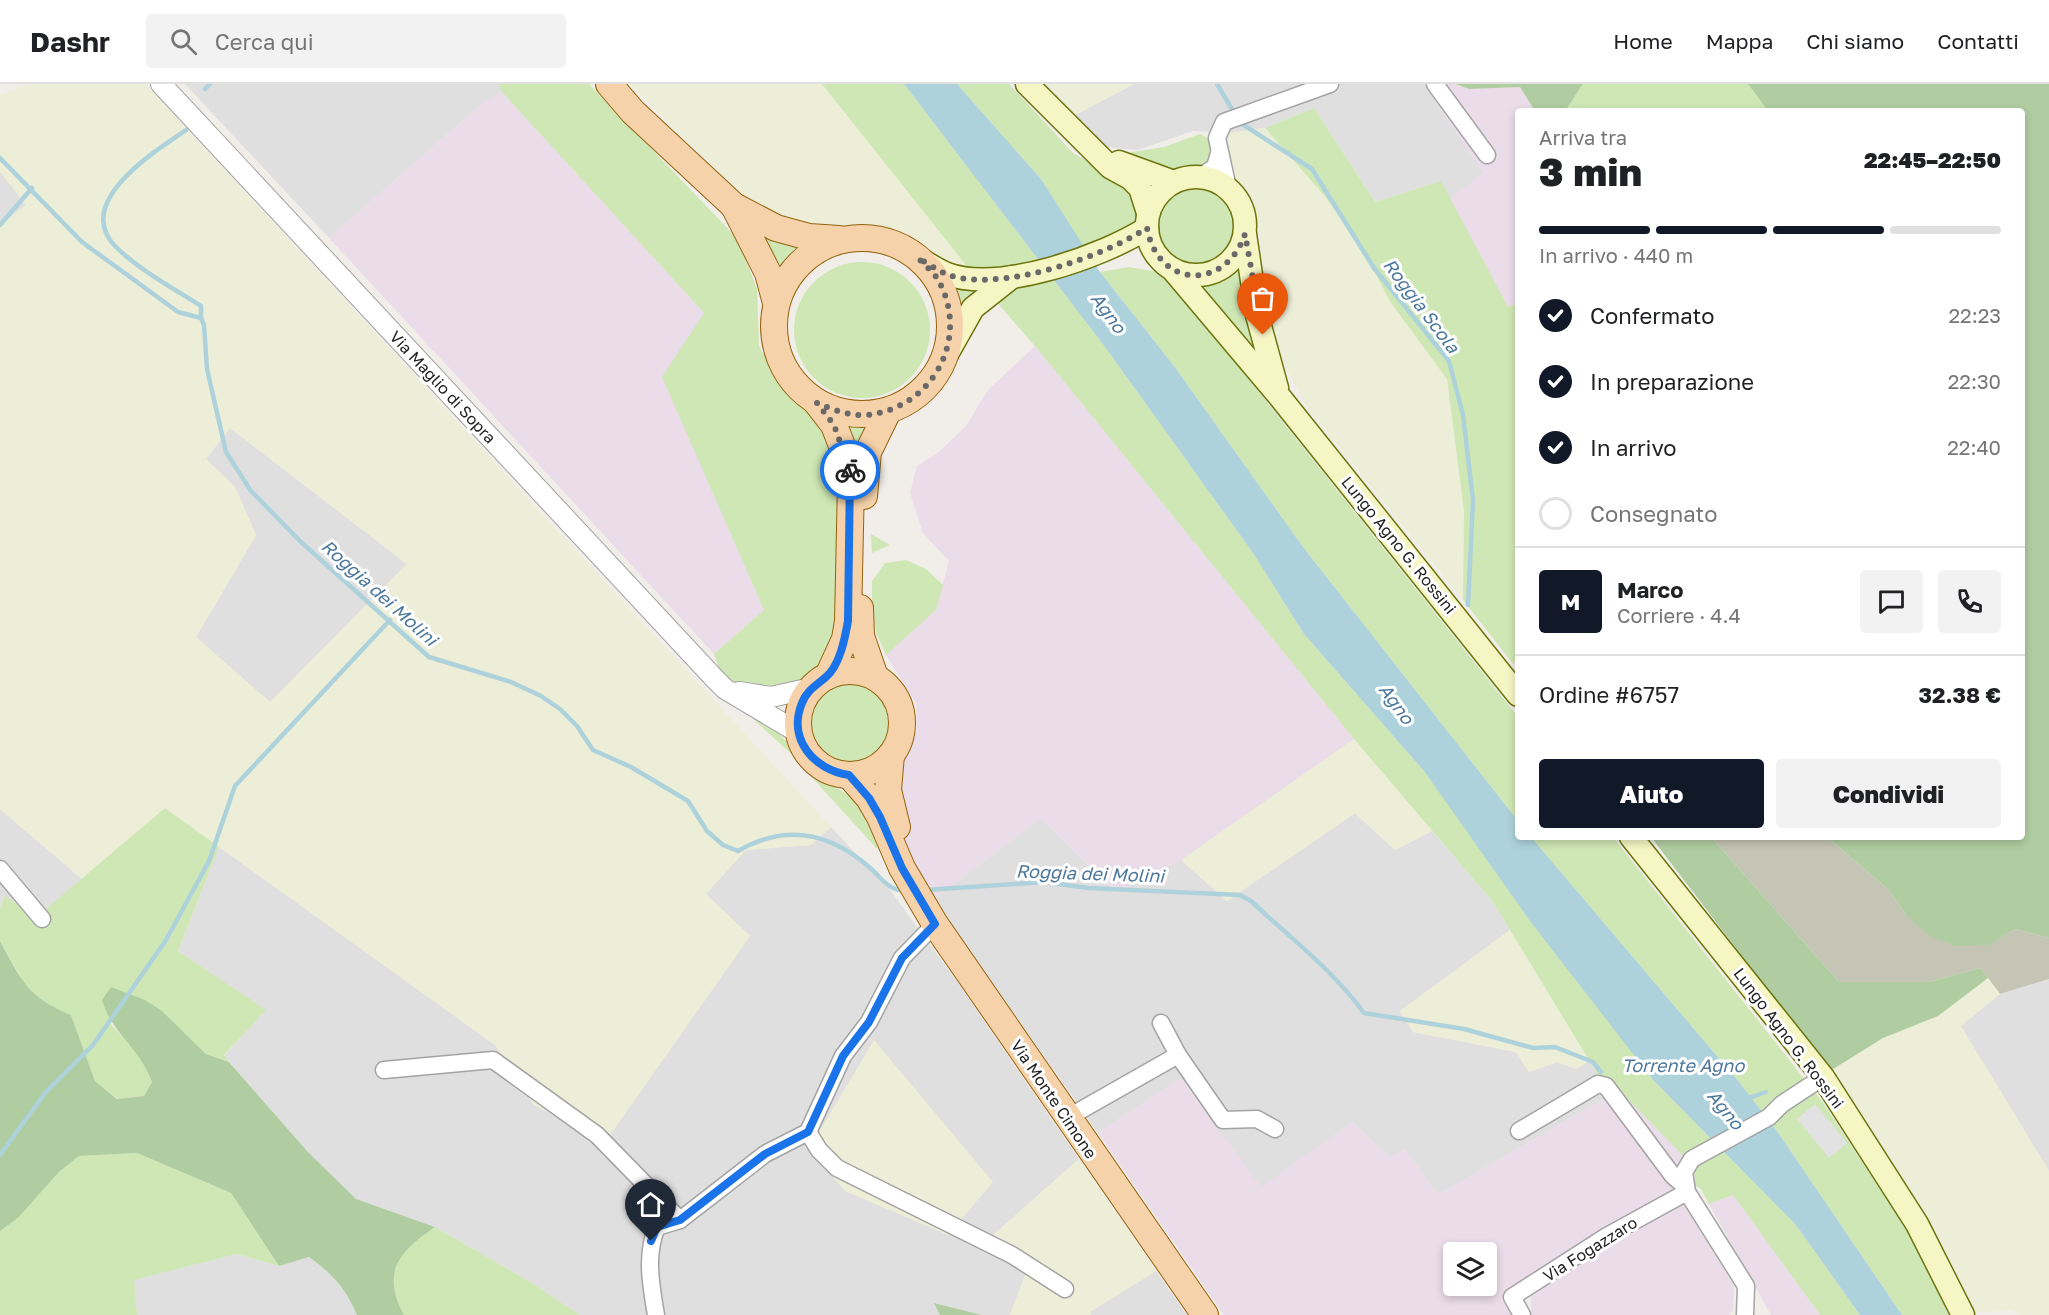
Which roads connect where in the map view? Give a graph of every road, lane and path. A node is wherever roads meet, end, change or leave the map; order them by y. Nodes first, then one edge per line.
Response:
1 (161, 84) edge
2 (609, 84) edge
3 (1027, 84) edge
4 (1330, 84) edge
5 (1435, 84) edge
6 (1093, 151) junction
7 (1220, 153) junction
8 (1487, 154) dead end
9 (1200, 177) junction
10 (1174, 182) junction
11 (1228, 188) junction
12 (734, 206) junction
13 (1147, 221) junction
14 (1245, 234) junction
15 (843, 239) junction
16 (1127, 249) junction
17 (918, 258) junction
18 (1166, 265) junction
19 (1012, 277) junction
20 (776, 303) junction
21 (946, 354) junction
22 (1279, 396) junction
23 (817, 403) junction
24 (888, 411) junction
25 (875, 677) junction
26 (819, 682) junction
27 (725, 689) junction
28 (1515, 691) edge
29 (799, 733) junction
30 (891, 755) junction
31 (849, 775) junction
32 (1633, 840) edge
33 (0, 870) edge
34 (910, 879) junction
35 (42, 919) dead end
36 (935, 924) junction
37 (1161, 1023) dead end
38 (1178, 1054) junction
39 (384, 1070) dead end
40 (1823, 1077) junction
41 (1067, 1118) junction
42 (1275, 1129) dead end
43 (1519, 1131) dead end
44 (808, 1132) junction
45 (1687, 1189) junction
46 (680, 1220) junction
47 (1065, 1289) dead end
48 (656, 1315) edge
49 (1204, 1315) edge
50 (1522, 1315) edge
51 (1745, 1315) edge
52 (1963, 1315) edge

1 - 27 street, Via Maglio di Sopra
2 - 12 main road
3 - 6 main road, Lungo Agno G. Rossini
4 - 7 street
5 - 8 street
6 - 10 main road, Lungo Agno G. Rossini
6 - 13 main road, Lungo Agno G. Rossini
7 - 9 street
7 - 11 street
9 - 10 main road
9 - 11 main road
10 - 13 main road
11 - 14 main road, Lungo Agno G. Rossini
12 - 15 main road
12 - 20 main road
13 - 16 main road
13 - 18 main road, Lungo Agno G. Rossini
14 - 18 main road
14 - 22 main road, Lungo Agno G. Rossini
15 - 17 main road
15 - 20 main road
16 - 18 main road
16 - 19 main road
17 - 19 main road
17 - 21 main road
18 - 22 main road, Lungo Agno G. Rossini
19 - 21 main road
20 - 23 main road
21 - 24 main road
22 - 28 main road, Lungo Agno G. Rossini
23 - 24 main road
23 - 26 main road
24 - 25 main road
25 - 26 main road
25 - 30 main road
26 - 27 street
26 - 29 main road
27 - 29 street, Via Maglio di Sopra
29 - 31 main road
30 - 31 main road
30 - 34 main road, Via Monte Cimone
31 - 34 main road, Via Monte Cimone
32 - 40 main road, Lungo Agno G. Rossini
33 - 35 street
34 - 36 main road, Via Monte Cimone
36 - 41 main road, Via Monte Cimone
36 - 44 street
37 - 38 street
38 - 41 street
38 - 42 street
39 - 46 street
40 - 45 street
40 - 52 main road, Lungo Agno G. Rossini
41 - 49 main road, Via Monte Cimone
43 - 45 street
44 - 46 street
44 - 47 street
45 - 50 street, Via Fogazzaro
45 - 51 street
46 - 48 street

